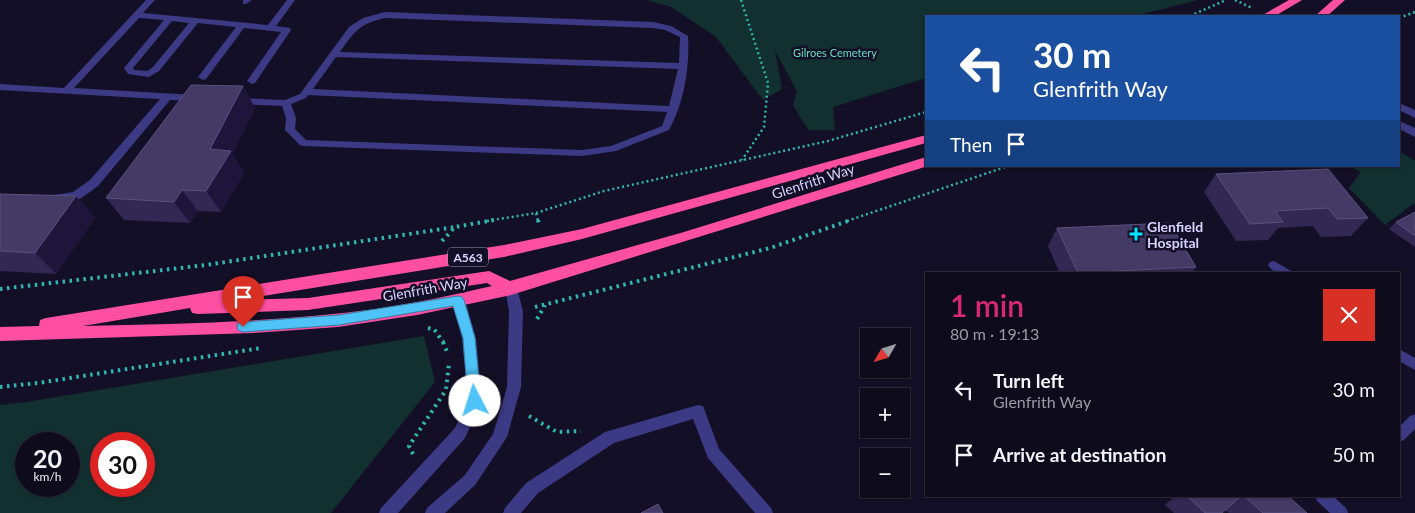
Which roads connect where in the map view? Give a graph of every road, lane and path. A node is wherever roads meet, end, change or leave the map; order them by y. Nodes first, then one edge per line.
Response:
1 (151, 0) edge
2 (291, 0) edge
3 (741, 0) edge
4 (1226, 0) edge
5 (1297, 0) edge
6 (1340, 0) edge
7 (1415, 12) edge
8 (137, 15) junction
9 (1192, 15) edge
10 (1269, 15) edge
11 (1321, 15) edge
12 (170, 18) junction
13 (1400, 18) edge
14 (196, 20) junction
15 (242, 25) junction
16 (270, 28) junction
17 (333, 54) junction
18 (682, 66) junction
19 (202, 77) dead end
20 (252, 82) dead end
21 (0, 87) edge
22 (66, 90) junction
23 (305, 92) junction
24 (168, 96) junction
25 (205, 99) edge
26 (223, 100) edge
27 (286, 103) junction
28 (1400, 107) edge
29 (674, 109) junction
30 (925, 112) edge
31 (1415, 115) edge
32 (1400, 125) edge
33 (1415, 133) edge
34 (925, 139) edge
35 (742, 160) junction
36 (925, 162) edge
37 (45, 198) edge
38 (536, 213) dead end
39 (455, 227) dead end
40 (504, 251) junction
41 (1274, 265) dead end
42 (1284, 272) edge
43 (469, 279) junction
44 (0, 289) edge
45 (510, 289) junction
46 (458, 300) junction
47 (147, 308) junction
48 (0, 334) edge
49 (444, 342) dead end
50 (1400, 355) edge
51 (1415, 365) edge
52 (529, 416) dead end
53 (1415, 420) edge
54 (1400, 435) edge
55 (610, 437) junction
56 (425, 474) junction
57 (1329, 498) edge
58 (387, 513) edge
59 (433, 513) edge
60 (511, 513) edge
61 (765, 513) edge
62 (1341, 513) edge

1 - 8 lane
2 - 16 lane
3 - 35 path
4 - 9 path
5 - 10 highway
6 - 11 highway
7 - 13 path
8 - 12 lane
8 - 22 lane
12 - 14 lane
12 - 14 lane
14 - 15 lane
15 - 16 lane
15 - 19 lane
16 - 20 lane
17 - 18 lane
17 - 18 lane
17 - 23 lane
18 - 29 lane
21 - 22 lane
22 - 24 lane
23 - 27 lane
23 - 29 lane
24 - 25 lane
24 - 37 lane
26 - 27 lane
27 - 29 lane
28 - 31 street
30 - 35 path
32 - 33 street
34 - 40 highway, Glenfrith Way / A563
35 - 38 path
36 - 45 highway, Glenfrith Way / A563
39 - 44 path
40 - 43 highway
40 - 47 highway, Glenfrith Way / A563
41 - 42 lane
43 - 45 highway
43 - 46 highway
43 - 47 highway
45 - 46 highway, Glenfrith Way / A563
45 - 59 street
46 - 48 highway, Glenfrith Way / A563
46 - 56 street
47 - 48 highway, Glenfrith Way / A563
49 - 56 path
50 - 51 lane
52 - 55 path
53 - 54 lane
55 - 60 street
55 - 61 street
56 - 58 street
57 - 62 lane

